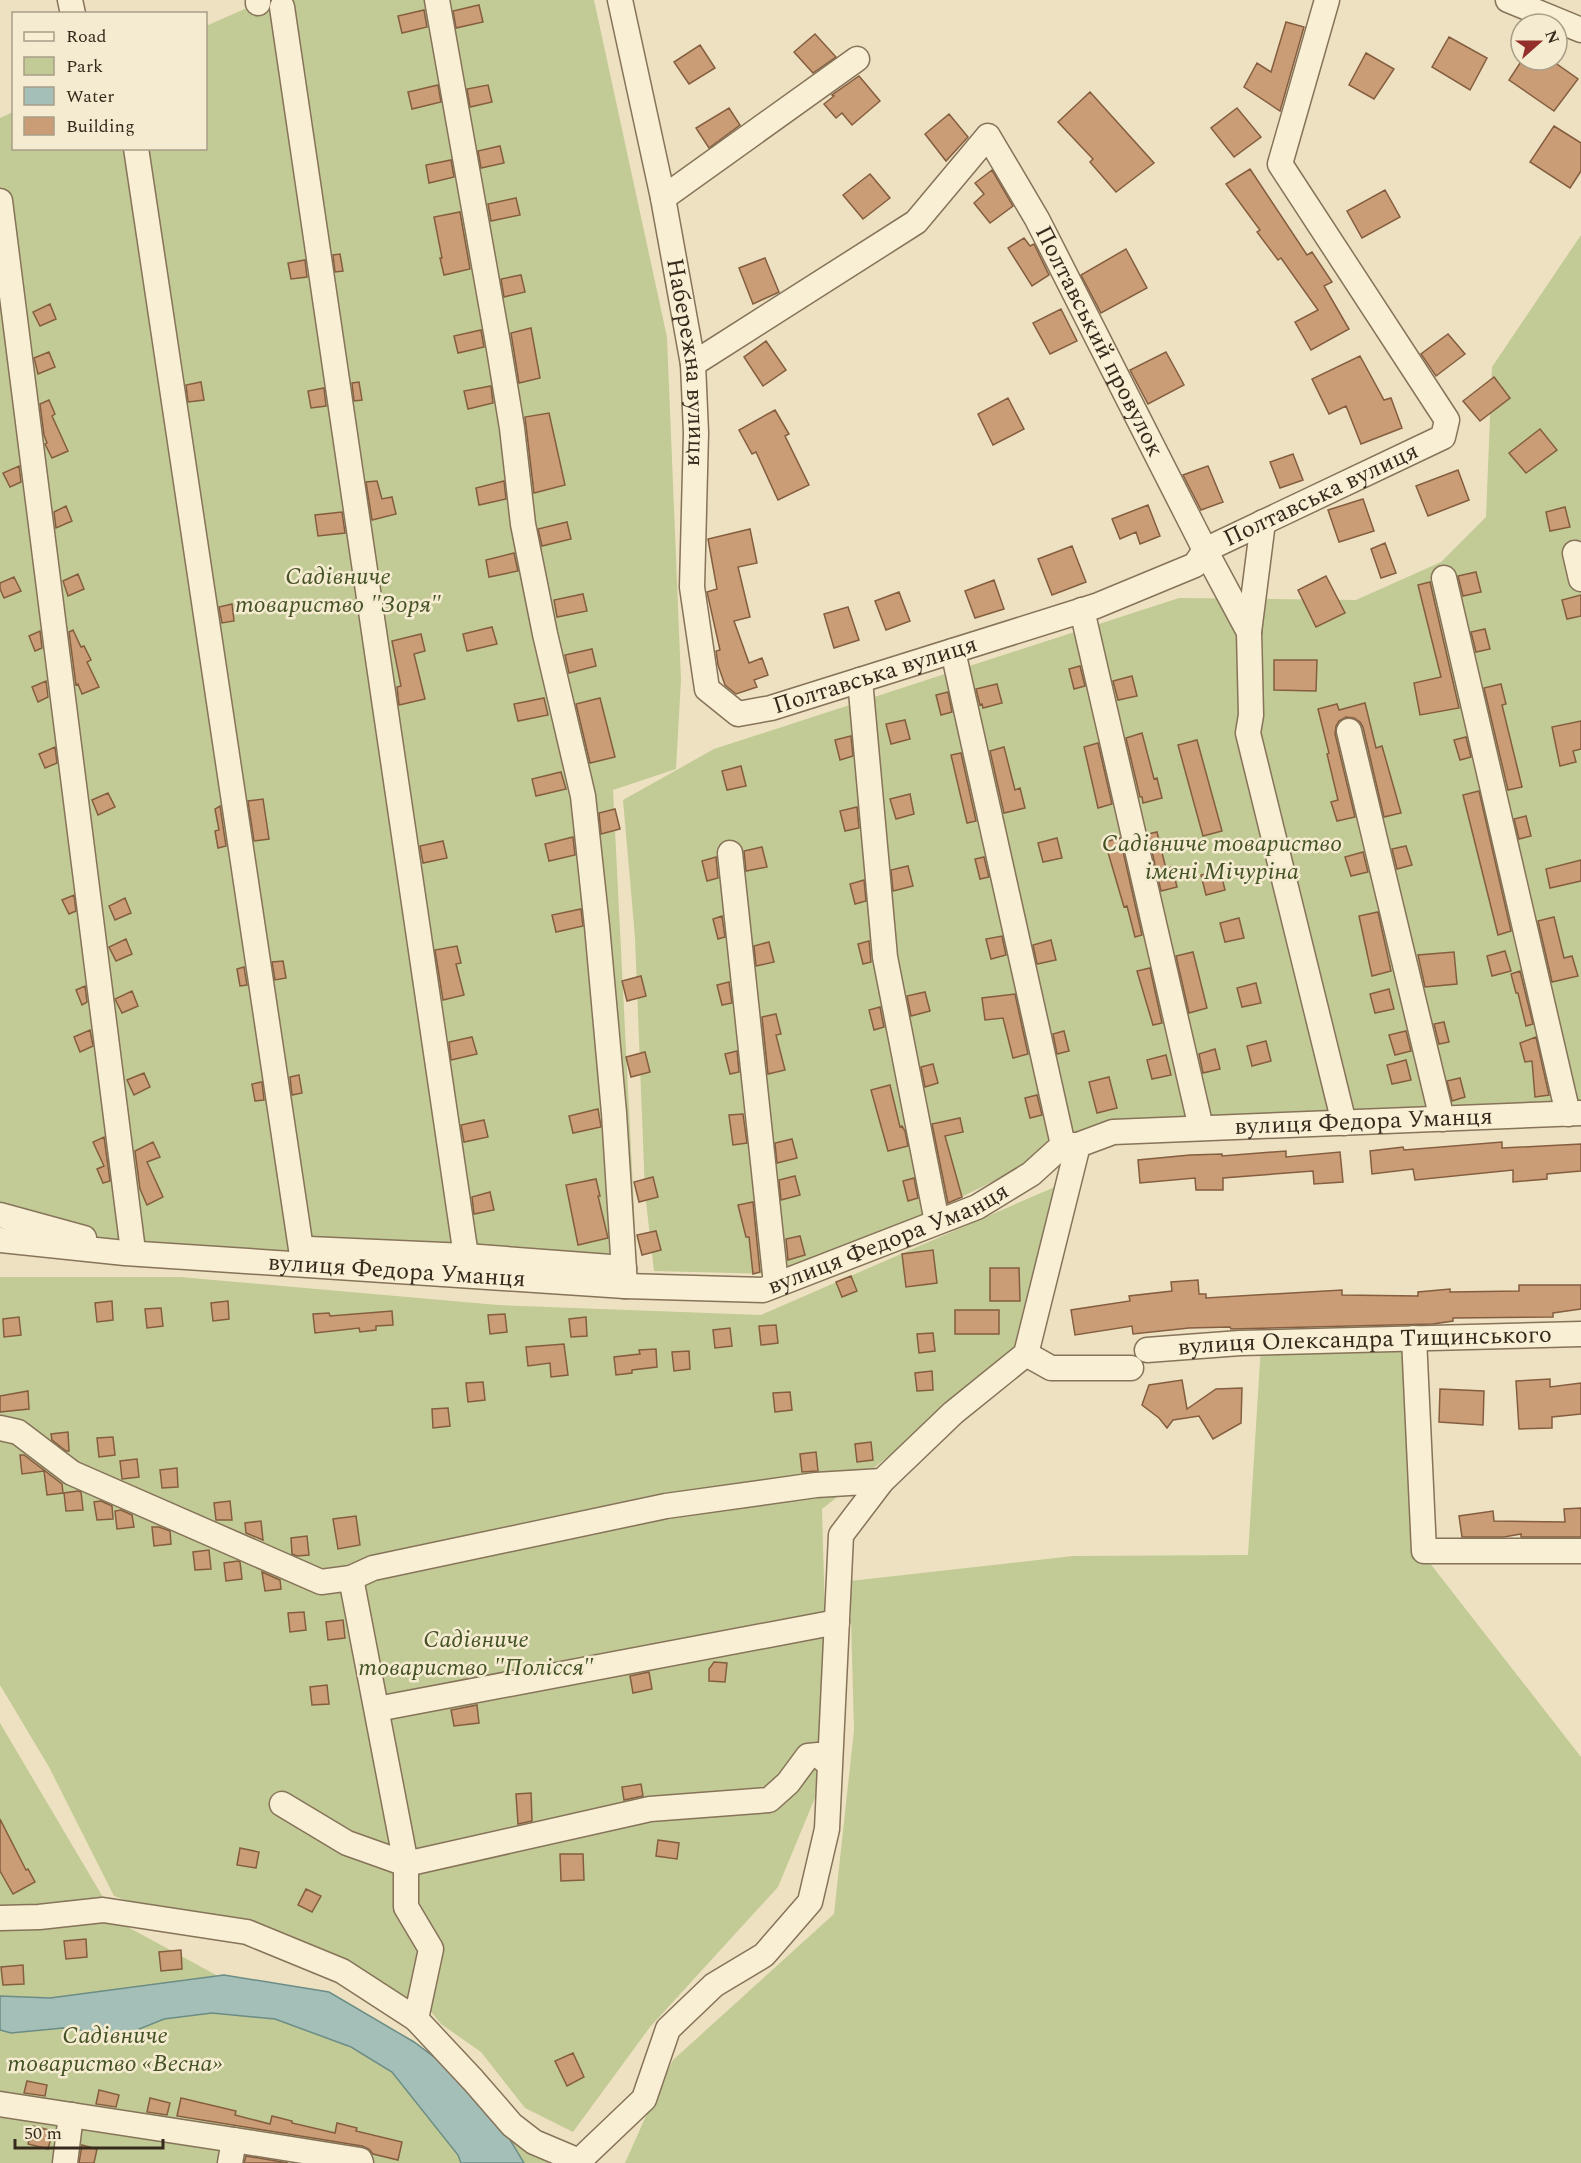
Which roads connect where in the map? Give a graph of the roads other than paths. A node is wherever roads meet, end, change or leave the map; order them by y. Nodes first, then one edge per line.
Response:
1 (437, 0) edge
2 (620, 0) edge
3 (1327, 0) edge
4 (1508, 0) edge
5 (282, 7) dead end
6 (1581, 30) edge
7 (857, 59) dead end
8 (136, 150) edge
9 (663, 198) junction
10 (0, 201) edge
11 (693, 364) junction
12 (1263, 522) junction
13 (1204, 550) junction
14 (1575, 553) dead end
15 (1444, 578) dead end
16 (1581, 579) edge
17 (1082, 610) junction
18 (1249, 632) junction
19 (953, 651) junction
20 (860, 680) junction
21 (738, 714) joint
22 (1349, 731) dead end
23 (730, 853) dead end
24 (1575, 1113) edge
25 (1442, 1119) junction
26 (1344, 1123) junction
27 (1201, 1128) junction
28 (1071, 1145) junction
29 (0, 1215) edge
30 (937, 1222) junction
31 (0, 1240) edge
32 (302, 1248) junction
33 (133, 1251) junction
34 (466, 1256) junction
35 (624, 1277) junction
36 (776, 1284) junction
37 (1581, 1334) edge
38 (1414, 1338) junction
39 (1147, 1350) dead end
40 (1026, 1354) junction
41 (1131, 1368) dead end
42 (0, 1428) edge
43 (882, 1481) junction
44 (1581, 1551) edge
45 (351, 1578) junction
46 (837, 1622) junction
47 (377, 1708) junction
48 (829, 1764) junction
49 (282, 1804) dead end
50 (406, 1864) junction
51 (0, 1918) edge
52 (416, 2019) junction
53 (0, 2104) edge
54 (71, 2115) junction
55 (232, 2152) edge
56 (579, 2162) edge
57 (65, 2163) edge
58 (361, 2163) edge

1 - 35 street
2 - 9 street, Набережна вулиця
3 - 12 street, Полтавська вулиця
4 - 6 street
5 - 34 street
7 - 9 street
8 - 32 street
9 - 11 street, Набережна вулиця
10 - 33 street
11 - 13 street, Полтавський провулок
11 - 21 street, Набережна вулиця
12 - 13 street, Полтавська вулиця
12 - 18 street
13 - 17 street, Полтавська вулиця
13 - 18 street, Полтавський провулок
14 - 16 street
15 - 24 street
17 - 19 street, Полтавська вулиця
17 - 27 street
18 - 26 street
19 - 20 street, Полтавська вулиця
19 - 28 street
20 - 21 street, Полтавська вулиця
20 - 30 street
22 - 25 street
23 - 36 street
24 - 25 street, вулиця Федора Уманця
25 - 26 street, вулиця Федора Уманця
26 - 27 street, вулиця Федора Уманця
27 - 28 street, вулиця Федора Уманця
28 - 30 street, вулиця Федора Уманця
28 - 40 street
29 - 33 street
30 - 36 street, вулиця Федора Уманця
31 - 35 street, вулиця Федора Уманця
32 - 33 street
32 - 34 street
34 - 35 street
35 - 36 street, вулиця Федора Уманця
37 - 38 street, вулиця Олександра Тищинського
38 - 39 street, вулиця Олександра Тищинського
38 - 44 street
40 - 41 street
40 - 43 street
42 - 45 street
43 - 45 street
43 - 46 street
45 - 47 street
46 - 47 street
46 - 48 street
47 - 50 street
48 - 50 street
48 - 56 street
49 - 50 street
50 - 52 street
51 - 52 street
52 - 56 street
53 - 54 street
54 - 55 street
54 - 57 street
55 - 58 street

